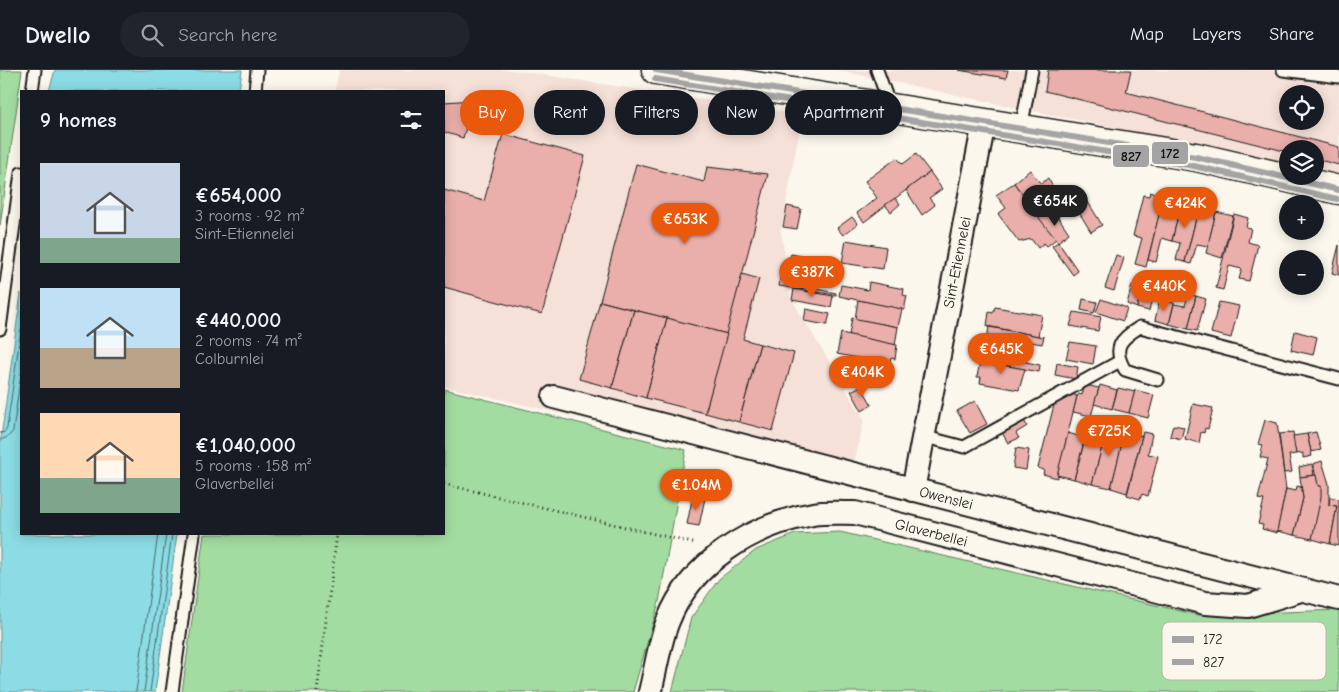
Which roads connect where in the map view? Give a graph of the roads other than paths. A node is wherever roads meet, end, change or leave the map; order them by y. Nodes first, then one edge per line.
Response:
1 (35, 70) edge
2 (257, 70) edge
3 (656, 70) edge
4 (877, 70) edge
5 (1032, 70) edge
6 (1283, 70) edge
7 (1339, 77) edge
8 (32, 90) edge
9 (255, 90) edge
10 (884, 90) edge
11 (785, 91) edge
12 (902, 110) edge
13 (984, 123) junction
14 (1021, 129) junction
15 (20, 180) edge
16 (1339, 190) edge
17 (0, 329) edge
18 (1120, 361) junction
19 (1339, 379) edge
20 (1158, 380) dead end
21 (554, 397) dead end
22 (922, 436) junction
23 (913, 490) junction
24 (194, 535) edge
25 (1302, 590) junction
26 (1339, 599) edge
27 (172, 692) edge
28 (650, 692) edge

1 - 8 lane
2 - 9 lane
3 - 11 street
4 - 10 lane
5 - 14 lane
6 - 7 lane
12 - 13 street
13 - 14 street
13 - 22 street, Sint-Etiennelei
14 - 16 street
15 - 17 lane
18 - 19 lane
18 - 20 lane
18 - 22 lane
21 - 23 street, Owenslei
22 - 23 street, Sint-Etiennelei
23 - 25 street, Owenslei
24 - 27 lane
25 - 26 street, Owenslei
25 - 28 street, Glaverbellei

